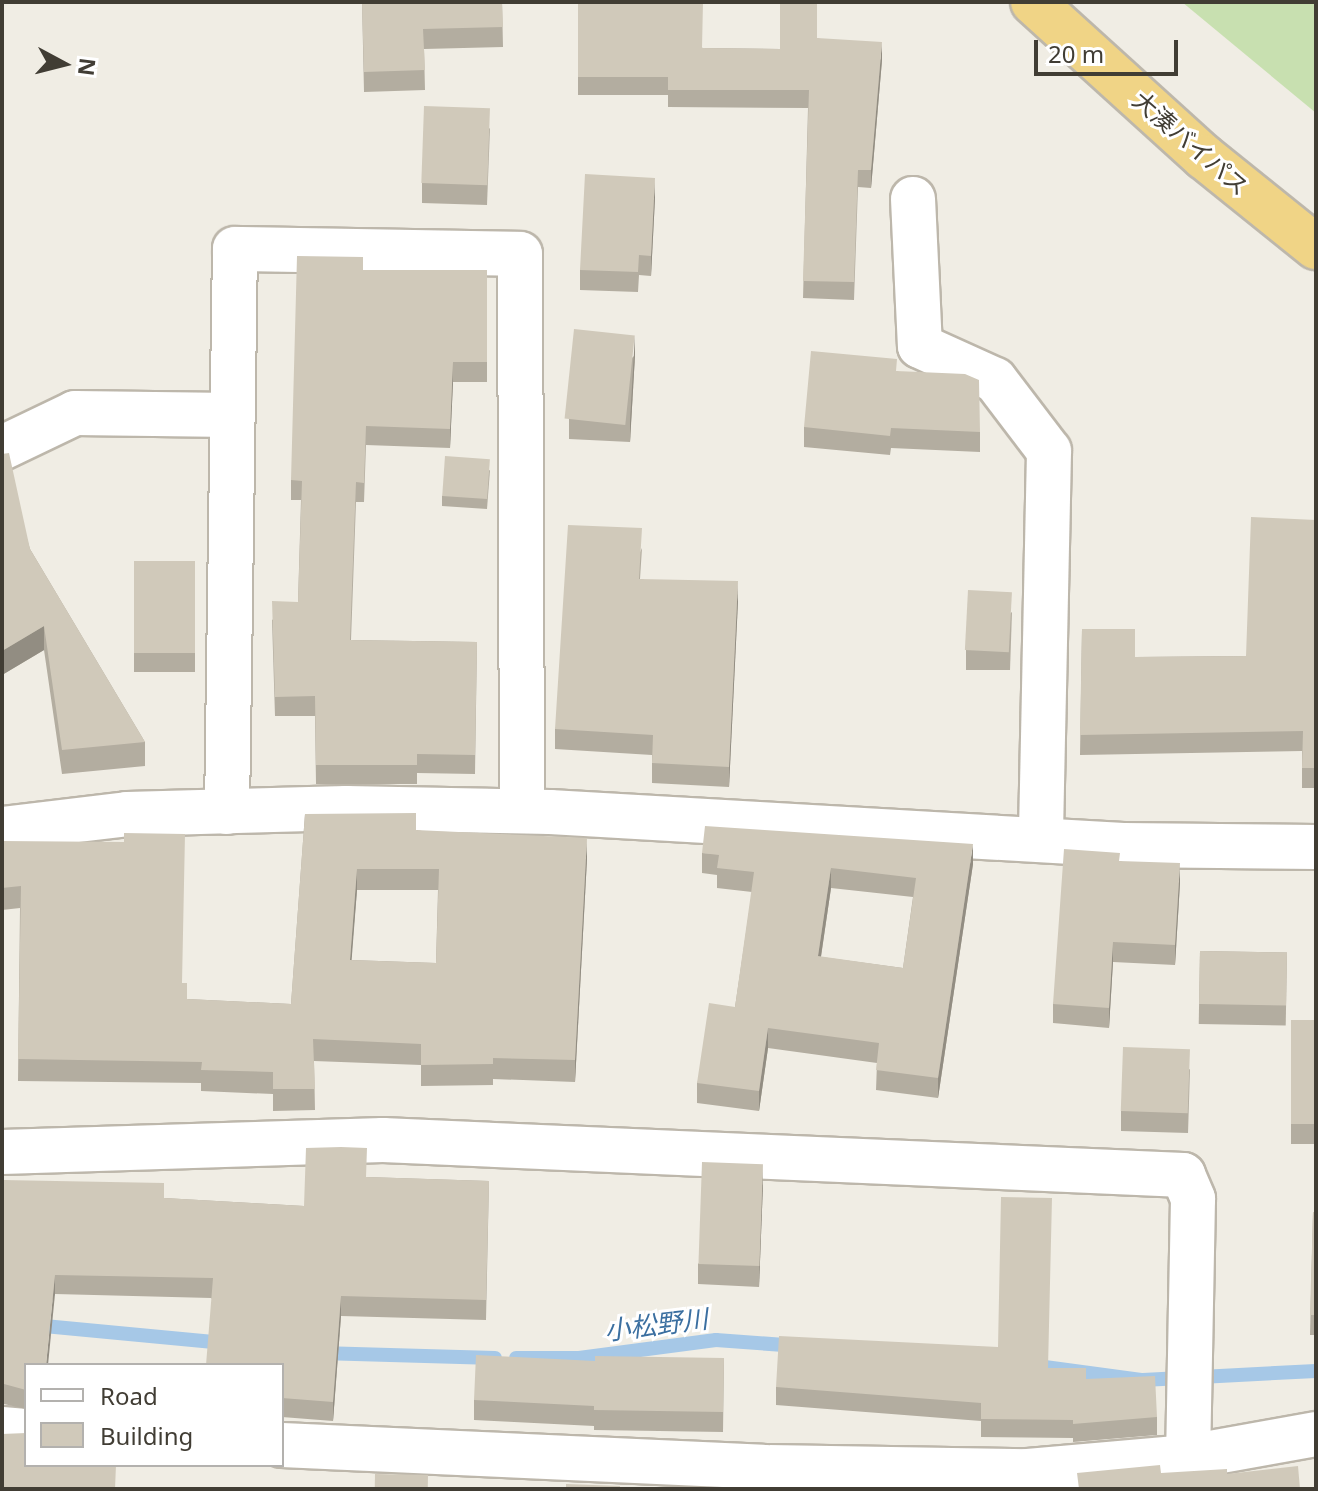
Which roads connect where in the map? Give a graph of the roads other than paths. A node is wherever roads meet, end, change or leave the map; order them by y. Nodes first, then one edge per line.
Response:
1 (1033, 2) edge
2 (913, 199) dead end
3 (1316, 247) edge
4 (233, 415) junction
5 (2, 448) edge
6 (522, 811) junction
7 (227, 812) junction
8 (2, 829) edge
9 (1041, 840) junction
10 (1316, 847) edge
11 (2, 1152) edge
12 (2, 1429) edge
13 (24, 1431) edge
14 (1316, 1434) edge
15 (284, 1445) edge
16 (1188, 1457) junction
17 (1028, 1480) edge

1 - 3 highway, 大湊バイパス
2 - 9 street
4 - 5 street
4 - 6 street
4 - 7 street
6 - 7 street
6 - 9 street
7 - 8 street
9 - 10 street
11 - 16 street
12 - 13 street
14 - 16 street
15 - 17 street
16 - 17 street

